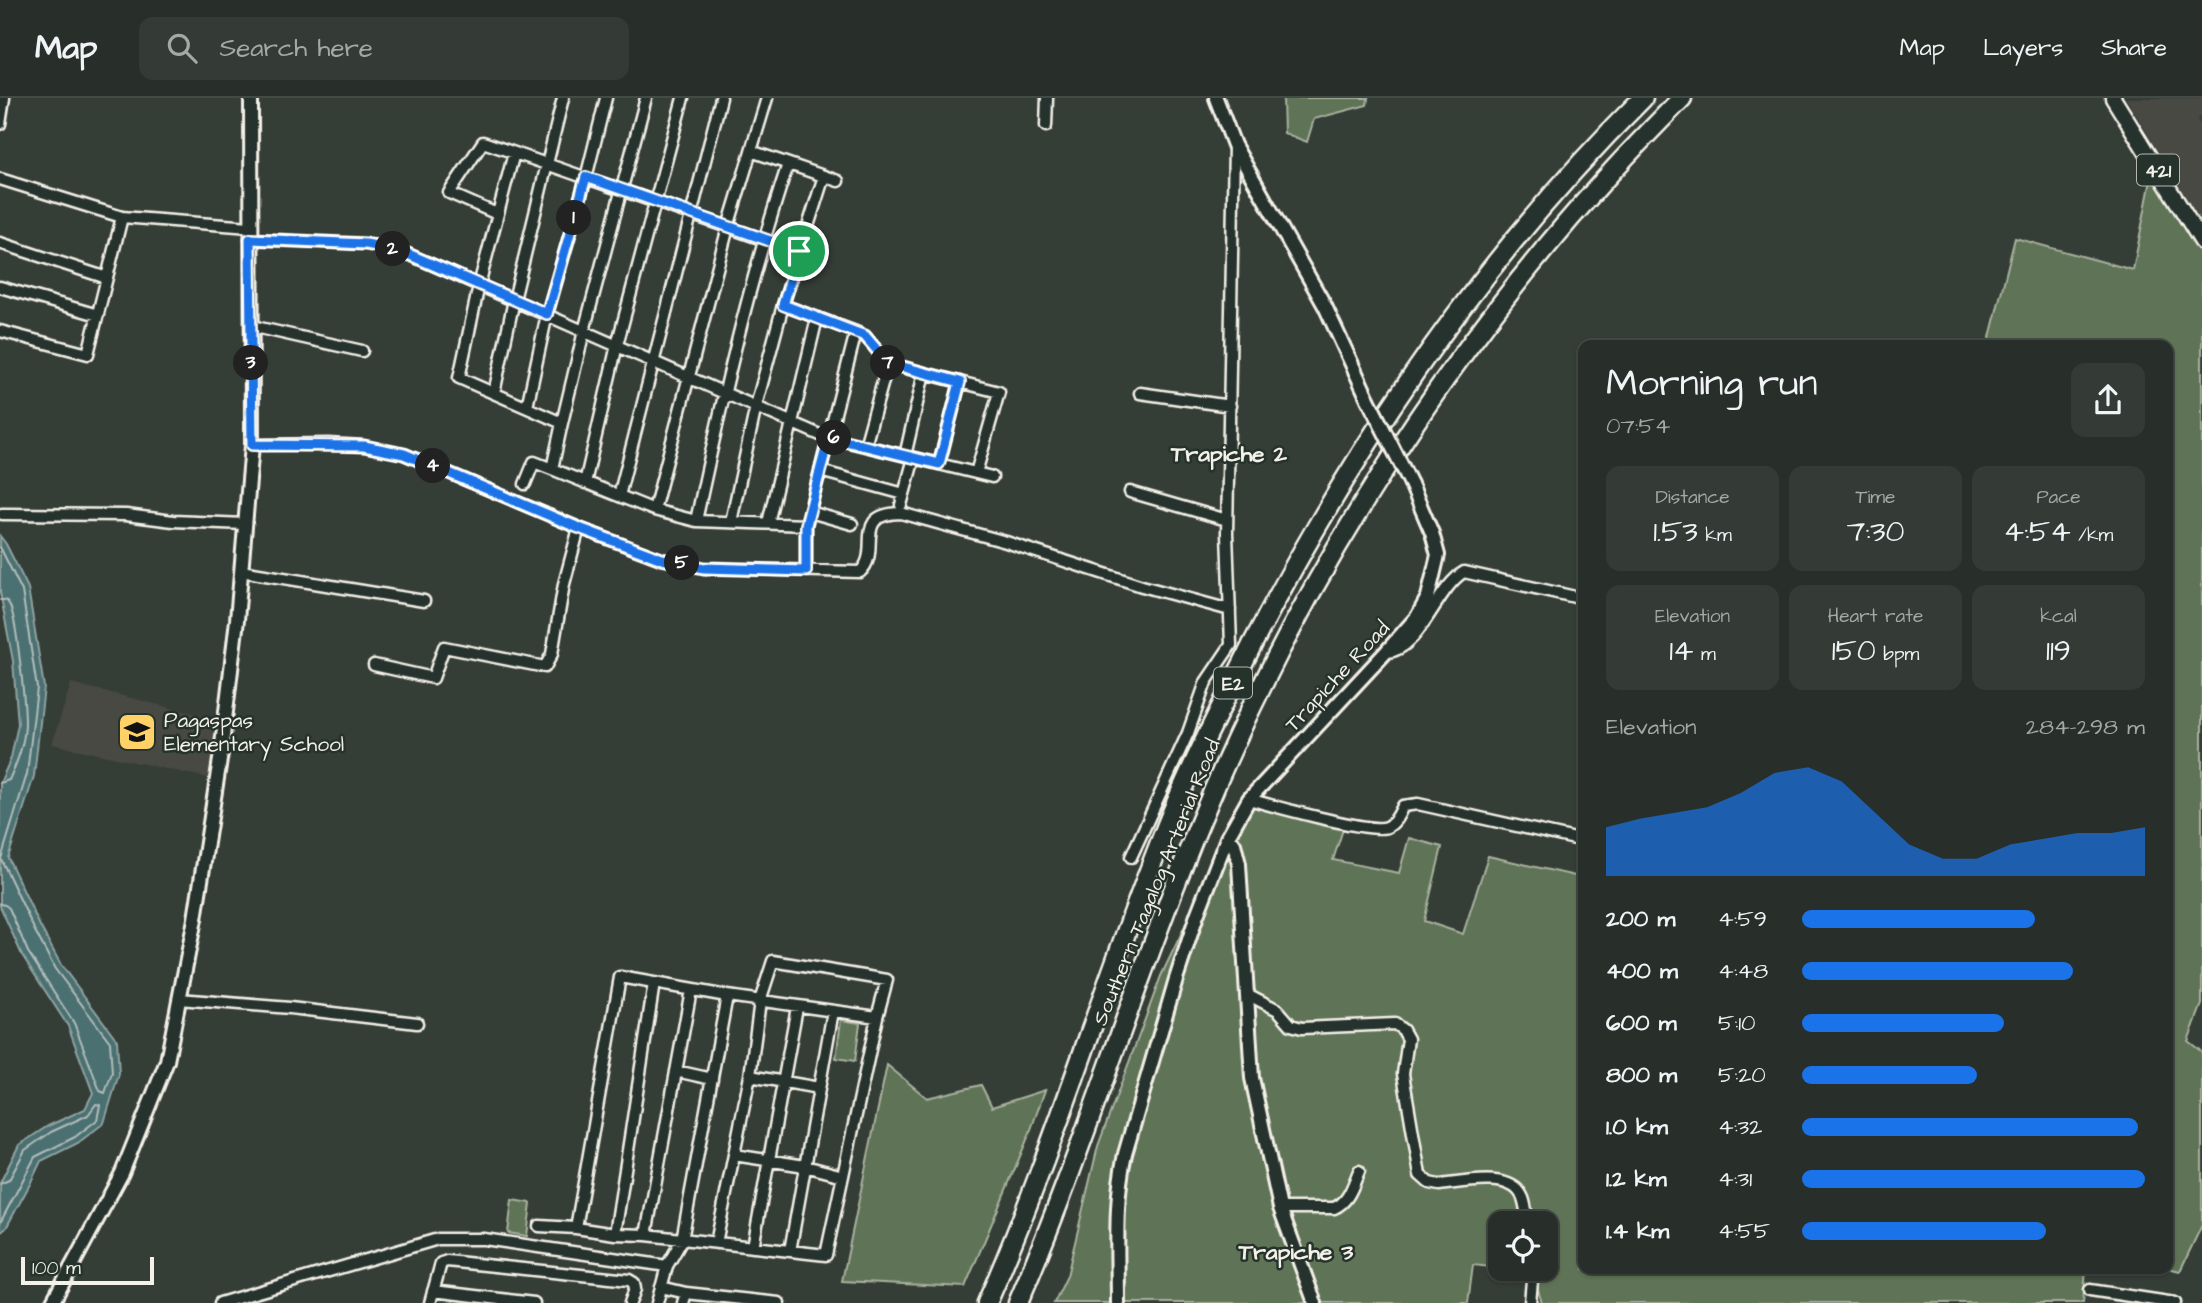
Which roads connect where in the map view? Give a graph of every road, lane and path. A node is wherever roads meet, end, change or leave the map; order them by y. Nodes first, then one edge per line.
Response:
1 (4, 98) edge
2 (251, 98) edge
3 (563, 98) edge
4 (606, 98) edge
5 (646, 98) edge
6 (683, 98) edge
7 (721, 98) edge
8 (767, 98) edge
9 (1047, 98) edge
10 (1216, 98) edge
11 (1636, 98) edge
12 (1643, 98) edge
13 (1682, 98) edge
14 (1693, 98) edge
15 (2113, 98) edge
16 (0, 124) edge
17 (1046, 126) dead end
18 (1607, 134) junction
19 (1234, 145) junction
20 (751, 151) junction
21 (514, 153) junction
22 (1627, 155) junction
23 (548, 164) junction
24 (788, 164) junction
25 (824, 176) junction
26 (586, 177) junction
27 (0, 178) edge
28 (838, 181) dead end
29 (623, 190) junction
30 (656, 202) junction
31 (498, 214) junction
32 (691, 214) junction
33 (122, 217) junction
34 (728, 227) junction
35 (250, 233) junction
36 (763, 239) junction
37 (2202, 242) edge
38 (0, 243) edge
39 (799, 251) junction
40 (107, 278) junction
41 (479, 285) junction
42 (0, 287) edge
43 (514, 300) junction
44 (783, 305) junction
45 (547, 314) junction
46 (98, 315) junction
47 (817, 318) junction
48 (251, 326) junction
49 (0, 331) edge
50 (584, 331) junction
51 (856, 332) junction
52 (617, 345) junction
53 (362, 351) dead end
54 (654, 361) junction
55 (888, 363) junction
56 (924, 373) junction
57 (688, 376) junction
58 (960, 382) junction
59 (724, 392) junction
60 (494, 393) junction
61 (1140, 393) dead end
62 (756, 406) junction
63 (1230, 406) junction
64 (527, 407) junction
65 (792, 422) junction
66 (562, 423) junction
67 (829, 437) junction
68 (252, 445) junction
69 (865, 446) junction
70 (910, 457) junction
71 (939, 464) junction
72 (552, 469) junction
73 (820, 471) junction
74 (976, 473) junction
75 (992, 477) dead end
76 (585, 483) junction
77 (525, 484) dead end
78 (1130, 492) dead end
79 (904, 494) junction
80 (619, 496) junction
81 (901, 505) dead end
82 (654, 510) junction
83 (810, 512) junction
84 (2, 514) dead end
85 (1227, 520) junction
86 (696, 521) junction
87 (732, 522) junction
88 (768, 523) junction
89 (245, 524) junction
90 (852, 524) dead end
91 (806, 525) junction
92 (579, 528) junction
93 (241, 571) junction
94 (806, 571) junction
95 (1575, 597) dead end
96 (424, 601) dead end
97 (1230, 610) junction
98 (1386, 652) junction
99 (374, 665) dead end
100 (1249, 799) junction
101 (1227, 838) junction
102 (1578, 840) edge
103 (1131, 857) dead end
104 (654, 983) junction
105 (691, 990) junction
106 (1247, 994) junction
107 (727, 996) junction
108 (179, 999) junction
109 (760, 1001) junction
110 (797, 1007) junction
111 (833, 1011) junction
112 (877, 1017) junction
113 (417, 1023) dead end
114 (676, 1071) junction
115 (750, 1076) junction
116 (712, 1079) junction
117 (783, 1082) junction
118 (819, 1088) junction
119 (734, 1155) junction
120 (769, 1160) junction
121 (805, 1166) junction
122 (1359, 1171) dead end
123 (843, 1176) junction
124 (1280, 1208) junction
125 (1526, 1211) edge
126 (539, 1226) dead end
127 (576, 1228) junction
128 (615, 1234) junction
129 (646, 1235) junction
130 (682, 1240) junction
131 (716, 1243) junction
132 (753, 1247) junction
133 (790, 1251) junction
134 (667, 1266) junction
135 (1532, 1281) edge
136 (661, 1287) junction
137 (2090, 1290) dead end
138 (433, 1291) junction
139 (685, 1298) edge
140 (2138, 1300) edge
141 (52, 1303) edge
142 (220, 1303) edge
143 (430, 1303) edge
144 (534, 1303) edge
145 (630, 1303) edge
146 (657, 1303) edge
147 (779, 1303) edge
148 (987, 1303) edge
149 (1018, 1303) edge
150 (1118, 1303) edge
151 (1315, 1303) edge
152 (1530, 1303) edge
153 (2175, 1303) edge

1 - 16 street
2 - 35 street
3 - 23 street
4 - 26 street
5 - 29 street
6 - 30 street
7 - 32 street
8 - 20 street
9 - 17 street
10 - 19 street, Trapiche Road
11 - 18 highway
12 - 18 highway, Southern Tagalog Arterial Road / E2
13 - 22 highway, Southern Tagalog Arterial Road / E2
14 - 22 highway
15 - 37 main road, 421
18 - 148 highway, Southern Tagalog Arterial Road / E2
19 - 63 street
19 - 98 street, Trapiche Road, bridge
20 - 24 street
20 - 34 street
21 - 23 street
21 - 31 street
21 - 31 street
22 - 149 highway, Southern Tagalog Arterial Road / E2
23 - 26 street
23 - 43 street
24 - 25 street
24 - 36 street
25 - 28 street
25 - 39 street
26 - 29 street
26 - 45 street
27 - 33 street
29 - 30 street
29 - 50 street
30 - 32 street
30 - 52 street
31 - 41 street
32 - 34 street
32 - 54 street
33 - 35 street
33 - 40 street
34 - 36 street
34 - 57 street
35 - 41 street
35 - 48 street
36 - 39 street
36 - 59 street
38 - 40 street
39 - 44 street
40 - 46 street
41 - 43 street
41 - 60 street
42 - 46 street
43 - 45 street
43 - 60 street
44 - 47 street
44 - 62 street
45 - 50 street
45 - 64 street
46 - 49 street
47 - 51 street
47 - 65 street
48 - 53 street
48 - 68 street
50 - 52 street
50 - 66 street
51 - 55 street
51 - 67 street
52 - 54 street
52 - 76 street
54 - 57 street
54 - 80 street
55 - 56 street
55 - 69 street
56 - 58 street
56 - 70 street
57 - 59 street
57 - 82 street
58 - 71 street
58 - 74 street
59 - 62 street
59 - 86 street
60 - 64 street
61 - 63 street
62 - 65 street
62 - 87 street
63 - 85 street
64 - 66 street
65 - 67 street
65 - 88 street
66 - 72 street
67 - 69 street
67 - 73 street
68 - 89 street
68 - 92 street
69 - 70 street
70 - 71 street
70 - 79 street
71 - 74 street
72 - 76 street
72 - 77 street
73 - 79 street
73 - 83 street
74 - 75 street
76 - 80 street
78 - 85 street
79 - 81 street
80 - 82 street
82 - 86 street
83 - 90 street
83 - 91 street
84 - 89 street
85 - 97 street
86 - 87 street
87 - 88 street
88 - 91 street
89 - 93 street
91 - 94 street
92 - 94 street
92 - 99 street
93 - 96 street
93 - 108 street
94 - 97 street
95 - 98 street
97 - 103 street
98 - 100 street, Trapiche Road
100 - 101 street, Trapiche Road
100 - 102 street
101 - 106 street
101 - 150 street, Trapiche Road
104 - 105 street
104 - 127 street
104 - 128 street
105 - 107 street
105 - 114 street
106 - 124 street
106 - 125 street
107 - 109 street
107 - 116 street
108 - 113 street
108 - 141 street
109 - 110 street
109 - 112 street
109 - 115 street
110 - 111 street
110 - 117 street
111 - 112 street
111 - 118 street
112 - 123 street
114 - 116 street
114 - 129 street
115 - 117 street
115 - 119 street
116 - 130 street
117 - 118 street
117 - 120 street
118 - 121 street
119 - 120 street
119 - 131 street
120 - 121 street
120 - 132 street
121 - 123 street
121 - 133 street
122 - 124 street
123 - 133 street
124 - 151 street
126 - 127 street
127 - 128 street
128 - 129 street
129 - 130 street
130 - 131 street
130 - 134 street
131 - 132 street
132 - 133 street
134 - 136 street
134 - 142 street
135 - 152 street
136 - 139 street
136 - 146 street
137 - 140 street
138 - 143 street
138 - 144 street
138 - 145 street
139 - 147 street
140 - 153 street

